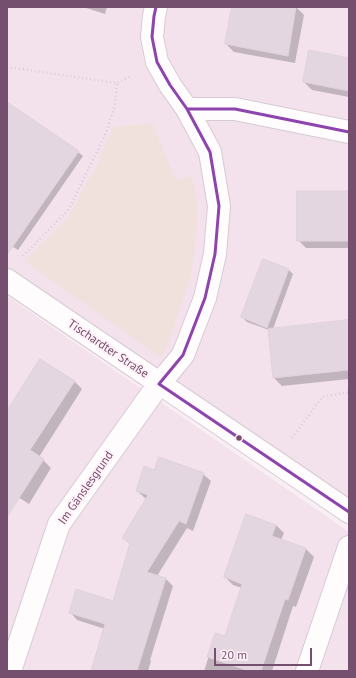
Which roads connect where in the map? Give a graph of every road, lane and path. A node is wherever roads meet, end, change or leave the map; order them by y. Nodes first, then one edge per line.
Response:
1 (156, 7) edge
2 (157, 62) junction
3 (7, 67) edge
4 (117, 83) junction
5 (187, 109) junction
6 (349, 132) edge
7 (22, 256) dead end
8 (7, 280) edge
9 (159, 384) junction
10 (349, 392) edge
11 (276, 462) junction
12 (349, 512) edge
13 (349, 547) edge
14 (10, 671) edge
15 (307, 671) edge

1 - 2 street, Im Gänslesgrund
2 - 4 path
2 - 5 street, Im Gänslesgrund
3 - 4 path
4 - 7 path
5 - 6 street
5 - 9 street, Im Gänslesgrund
8 - 9 street, Tischardter Straße
9 - 11 street, Tischardter Straße
9 - 14 street, Im Gänslesgrund
10 - 11 path
11 - 12 street, Tischardter Straße
13 - 15 street

